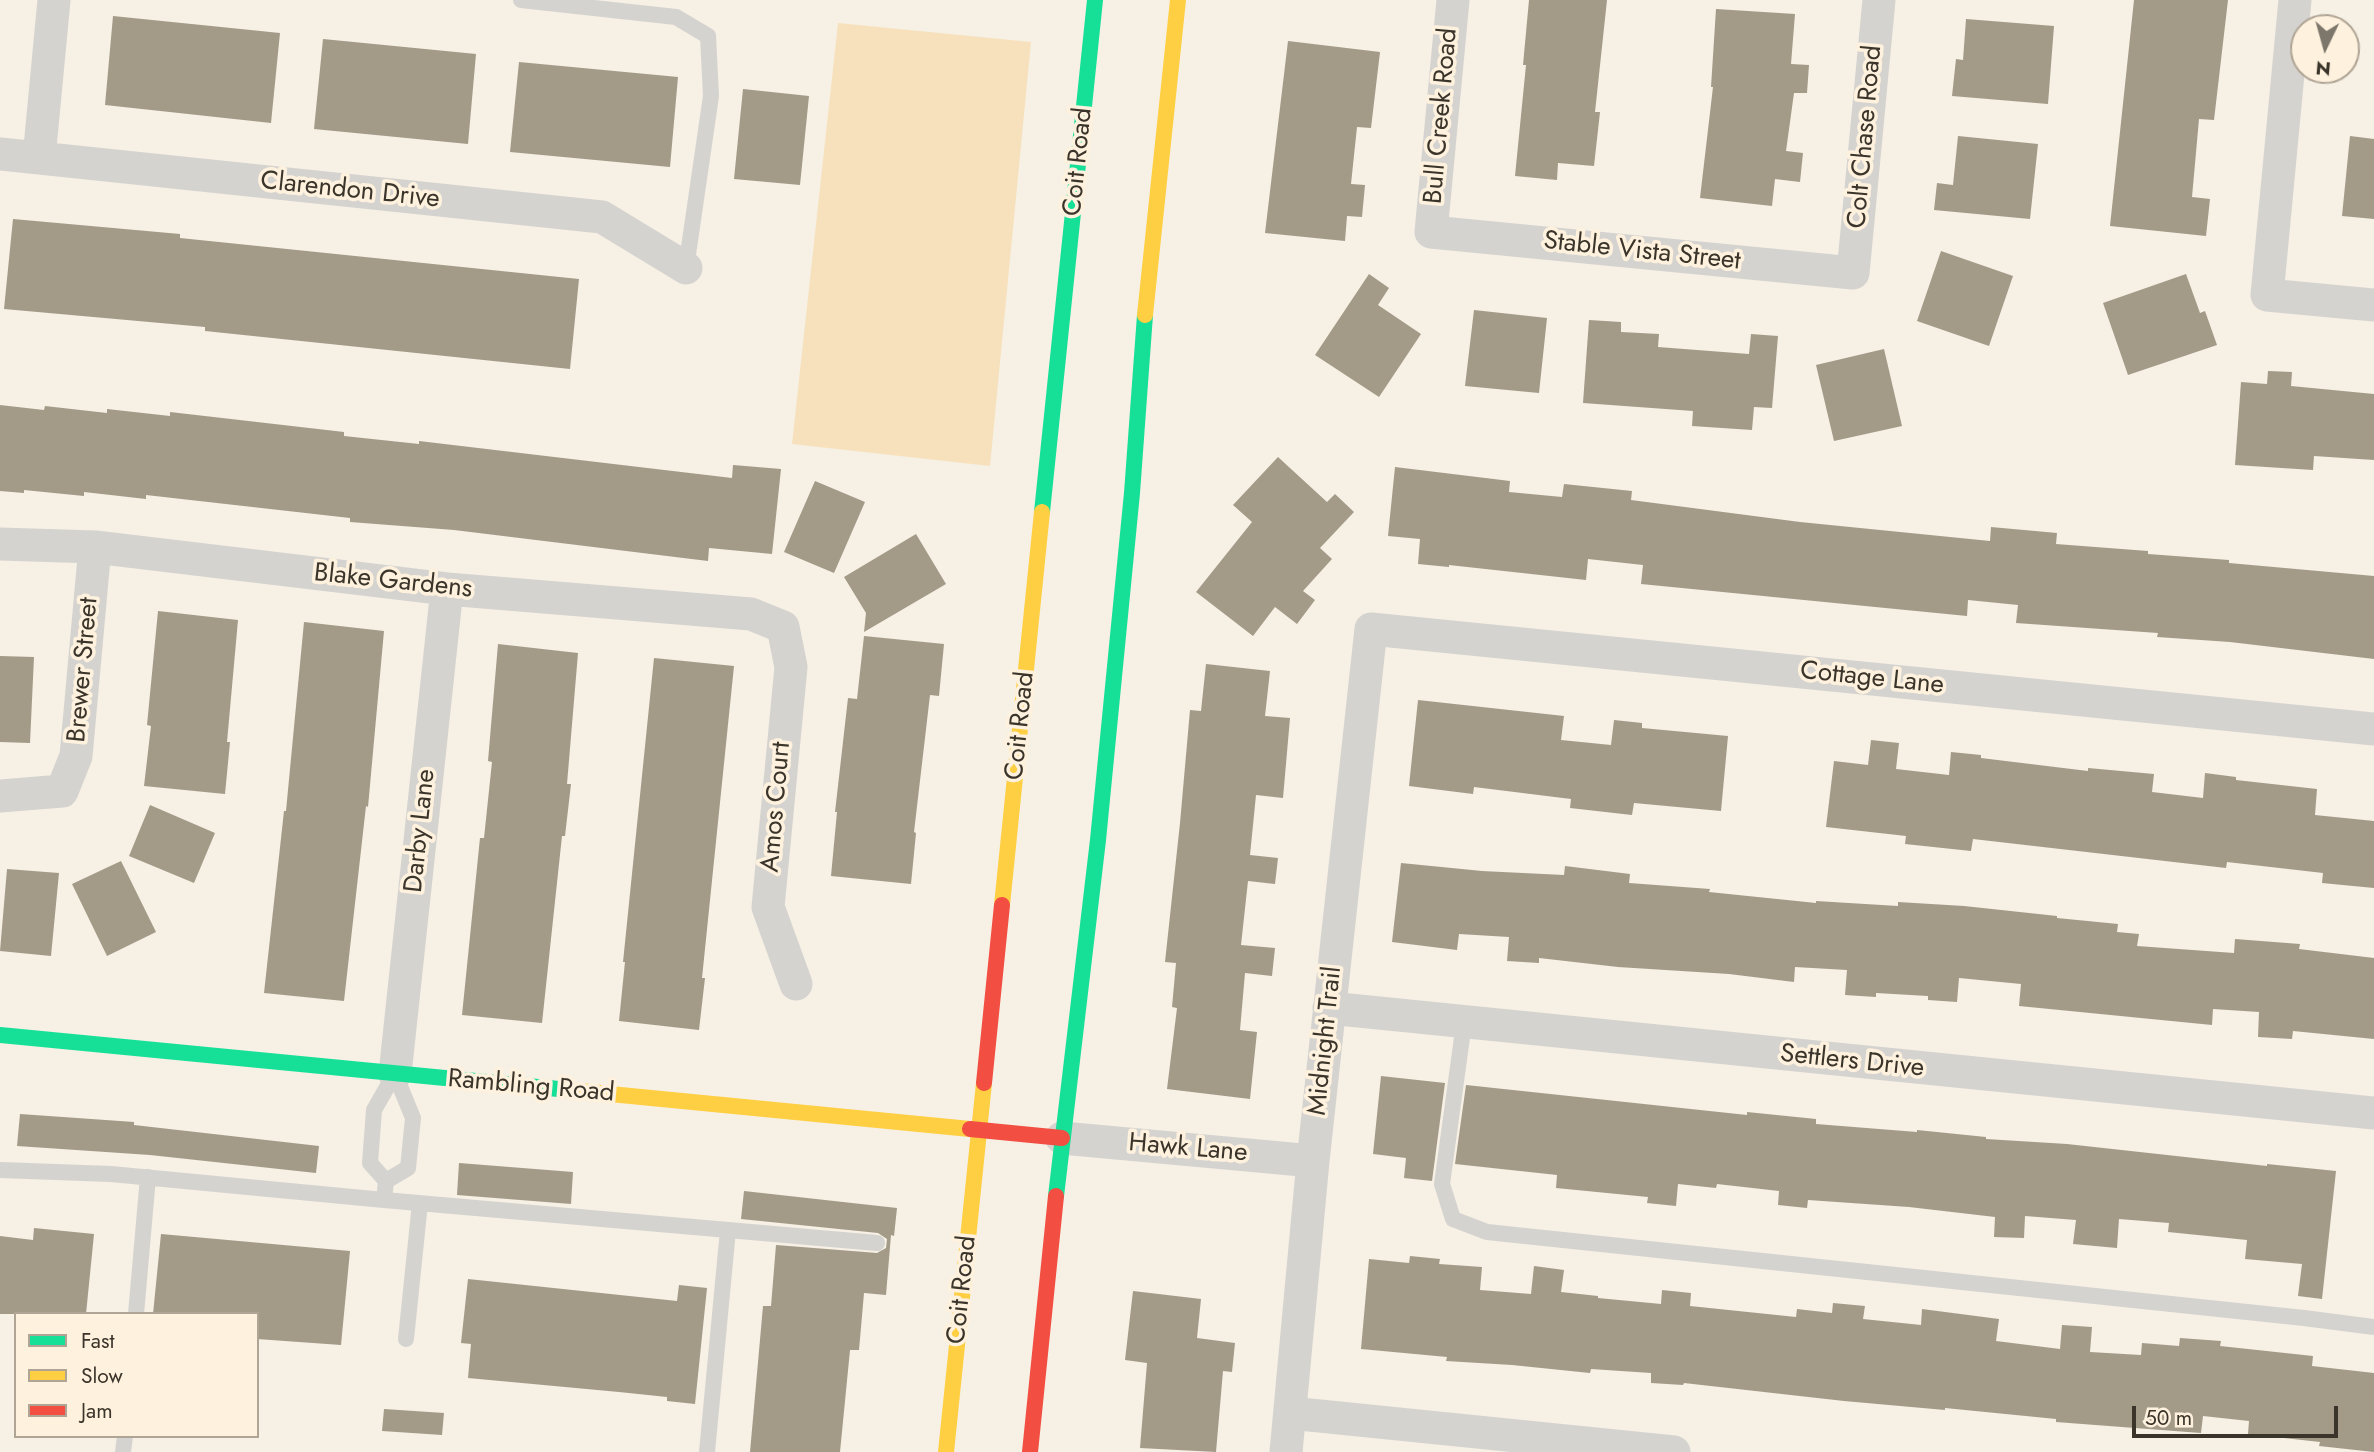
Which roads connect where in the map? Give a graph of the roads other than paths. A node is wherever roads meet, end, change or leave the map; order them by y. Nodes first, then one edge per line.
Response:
1 (54, 0) edge
2 (521, 0) edge
3 (1096, 0) edge
4 (1178, 0) edge
5 (1453, 0) edge
6 (1880, 0) edge
7 (2295, 0) edge
8 (0, 154) edge
9 (39, 158) junction
10 (1431, 232) joint
11 (685, 268) joint
12 (1853, 273) joint
13 (2374, 305) edge
14 (0, 544) edge
15 (95, 547) junction
16 (447, 589) junction
17 (783, 627) joint
18 (1370, 629) joint
19 (2374, 729) edge
20 (0, 796) edge
21 (796, 984) dead end
22 (1329, 1009) junction
23 (1464, 1023) junction
24 (0, 1035) edge
25 (395, 1074) junction
26 (2374, 1113) edge
27 (979, 1132) junction
28 (1062, 1138) junction
29 (1313, 1161) junction
30 (0, 1170) edge
31 (148, 1177) junction
32 (386, 1181) junction
33 (384, 1200) junction
34 (420, 1203) junction
35 (728, 1230) junction
36 (877, 1243) dead end
37 (136, 1312) edge
38 (2374, 1328) edge
39 (406, 1339) dead end
40 (1290, 1413) junction
41 (1588, 1448) edge
42 (707, 1452) edge
43 (946, 1452) edge
44 (1030, 1452) edge
45 (1286, 1452) edge
46 (1674, 1452) edge

1 - 9 street
2 - 11 lane
3 - 27 main road, Coit Road
4 - 28 main road
5 - 10 street, Bull Creek Road
6 - 12 street, Colt Chase Road
7 - 13 street
8 - 9 street, Clarendon Drive
9 - 11 street, Clarendon Drive
10 - 12 street, Stable Vista Street
14 - 15 street, Blake Gardens
15 - 16 street, Blake Gardens
15 - 20 street, Brewer Street
16 - 17 street, Blake Gardens
16 - 25 street, Darby Lane
17 - 21 street, Amos Court
18 - 19 street, Cottage Lane
18 - 22 street, Midnight Trail
22 - 23 street, Settlers Drive
22 - 29 street, Midnight Trail
23 - 26 street, Settlers Drive
23 - 38 lane
24 - 25 main road, Rambling Road
25 - 27 main road, Rambling Road
25 - 32 lane
25 - 32 lane
27 - 28 main road, Rambling Road
27 - 43 main road, Coit Road
28 - 29 street, Hawk Lane
28 - 44 main road
29 - 40 street, Midnight Trail
30 - 31 lane
31 - 33 lane
31 - 37 lane
32 - 33 lane
33 - 34 lane
34 - 35 lane
34 - 39 lane
35 - 36 lane
35 - 42 lane
40 - 41 street
40 - 45 street, Midnight Trail
41 - 46 street

